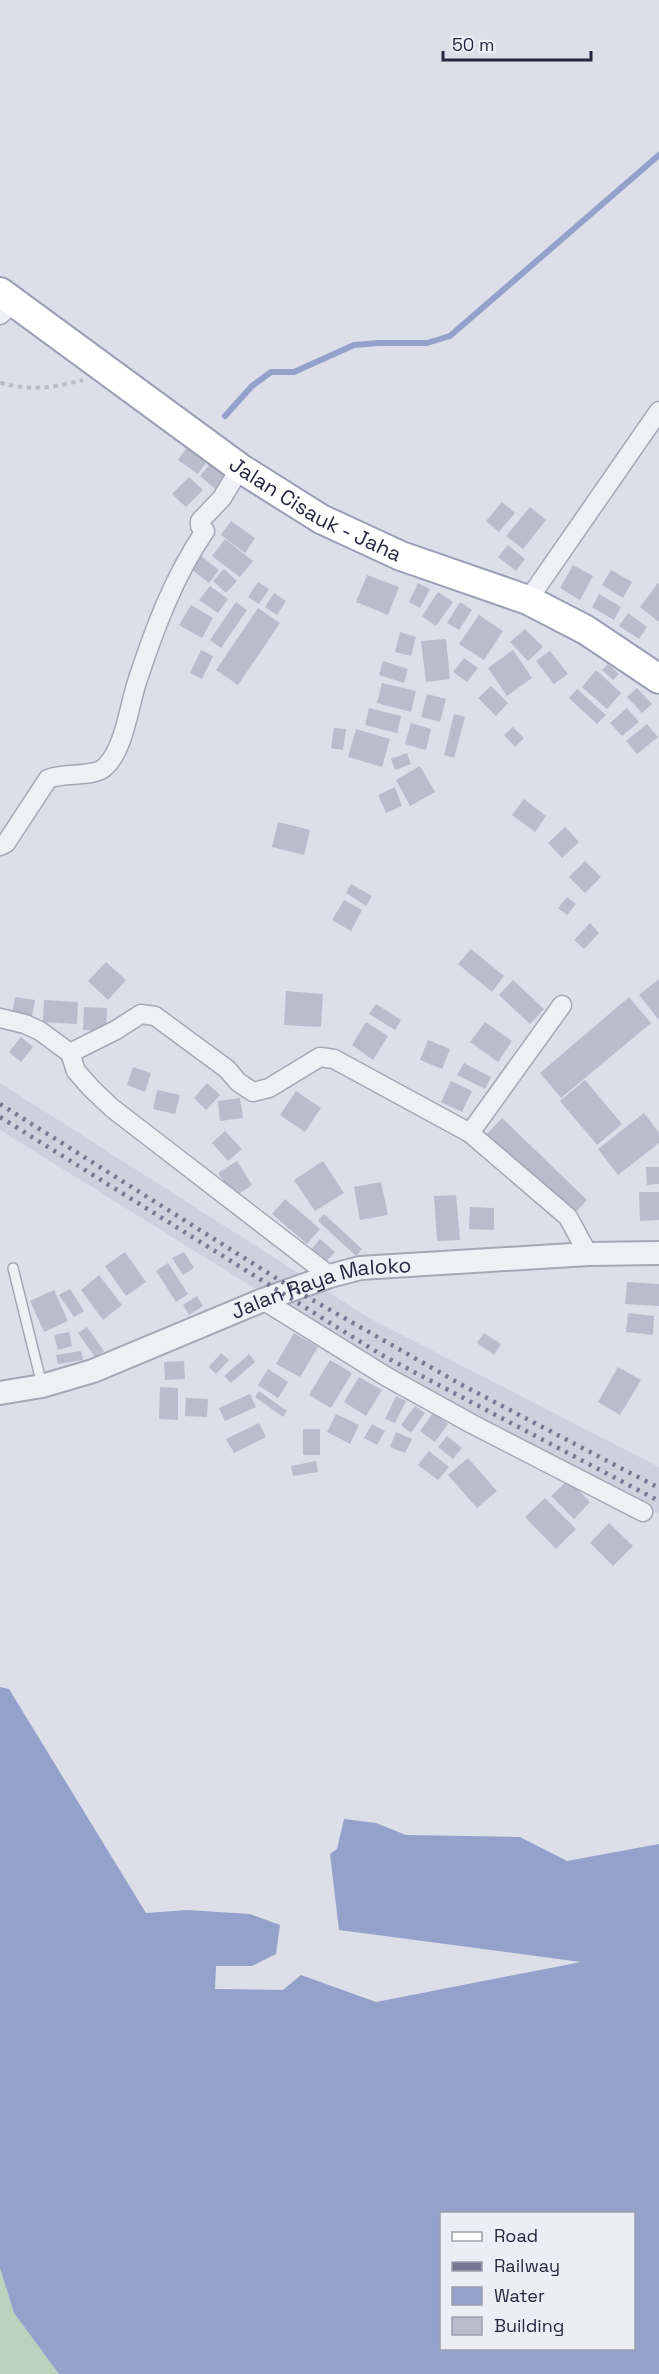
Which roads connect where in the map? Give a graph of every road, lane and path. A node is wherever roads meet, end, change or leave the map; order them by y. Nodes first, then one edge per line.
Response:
1 (5, 303) edge
2 (0, 383) edge
3 (93, 387) dead end
4 (659, 411) edge
5 (240, 468) junction
6 (528, 600) junction
7 (659, 679) edge
8 (0, 846) edge
9 (562, 1005) dead end
10 (0, 1018) edge
11 (70, 1053) junction
12 (470, 1132) junction
13 (659, 1253) edge
14 (588, 1254) junction
15 (13, 1268) dead end
16 (330, 1276) junction
17 (263, 1300) junction
18 (42, 1386) junction
19 (0, 1393) edge
20 (643, 1512) dead end

1 - 5 main road, Jalan Cisauk - Jaha
2 - 3 path
4 - 6 street
5 - 6 main road, Jalan Cisauk - Jaha
5 - 8 street
6 - 7 main road, Jalan Cisauk - Jaha
9 - 12 street
10 - 11 street
11 - 12 street
11 - 16 street
12 - 14 street
13 - 14 street, Jalan Raya Maloko
14 - 16 street, Jalan Raya Maloko
15 - 18 lane
16 - 17 street, Jalan Raya Maloko
17 - 18 street, Jalan Raya Maloko
17 - 20 street
18 - 19 street, Jalan Raya Maloko

